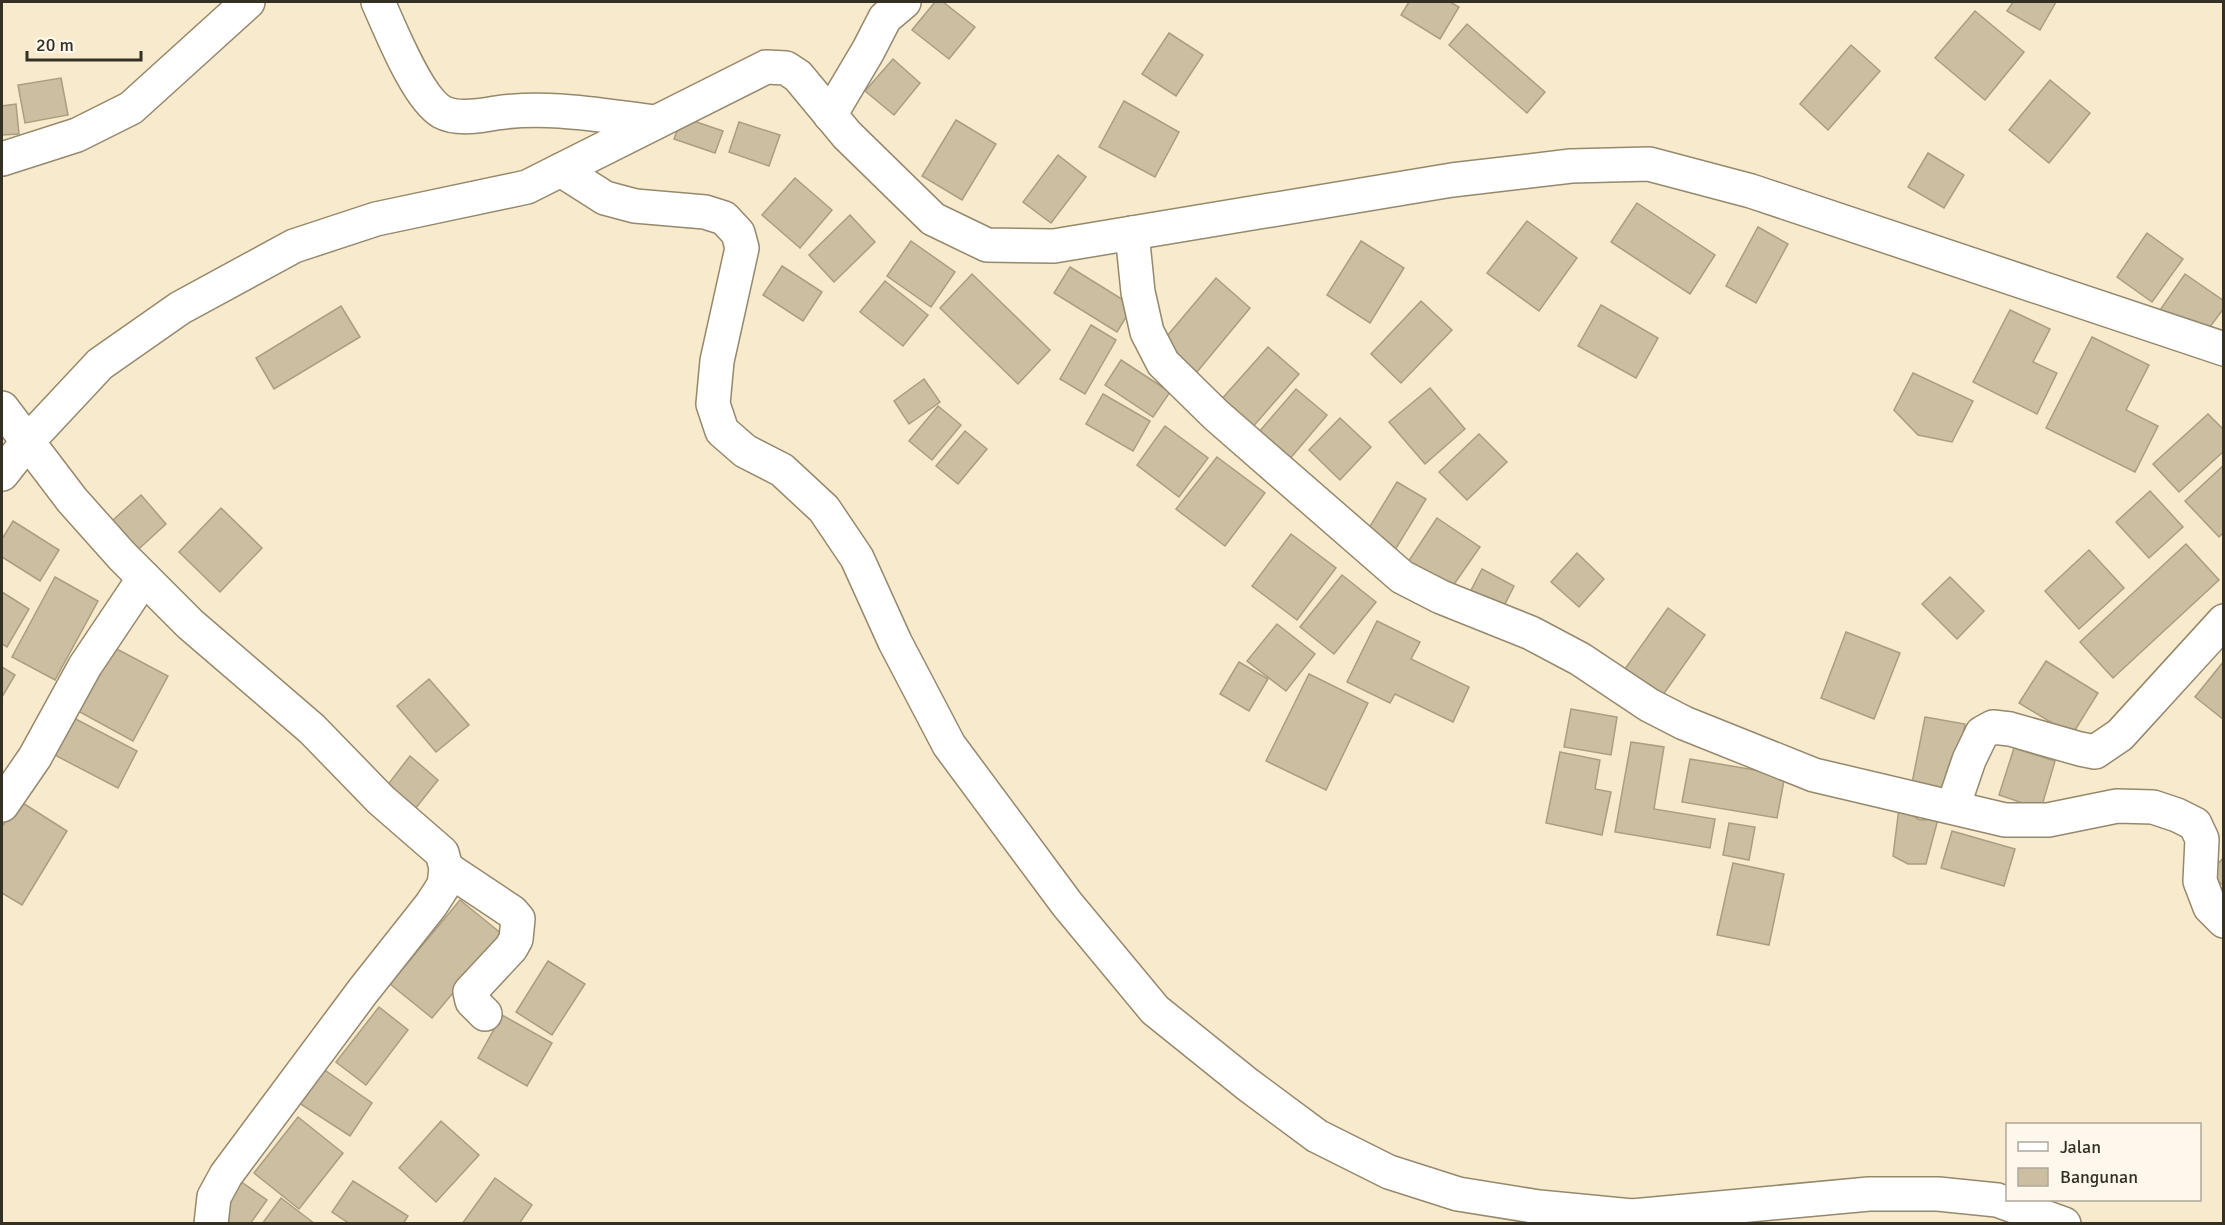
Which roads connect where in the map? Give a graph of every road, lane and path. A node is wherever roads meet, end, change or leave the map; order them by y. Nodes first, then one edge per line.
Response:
1 (248, 2) edge
2 (378, 2) edge
3 (904, 2) edge
4 (830, 115) junction
5 (656, 122) junction
6 (2, 159) edge
7 (561, 170) junction
8 (1132, 232) junction
9 (2223, 349) edge
10 (2, 408) edge
11 (28, 441) junction
12 (2, 474) edge
13 (144, 578) junction
14 (2223, 621) edge
15 (2, 805) edge
16 (1953, 807) junction
17 (446, 868) junction
18 (2223, 921) edge
19 (485, 1014) dead end
20 (211, 1224) edge
21 (2064, 1224) edge

1 - 6 street
2 - 5 street
3 - 4 street
4 - 5 street
4 - 8 street
5 - 7 street
7 - 11 street
7 - 21 street
8 - 9 street
8 - 16 street
10 - 11 street
11 - 12 street
11 - 13 street
13 - 15 street
13 - 17 street
14 - 16 street
16 - 18 street
17 - 19 street
17 - 20 street

